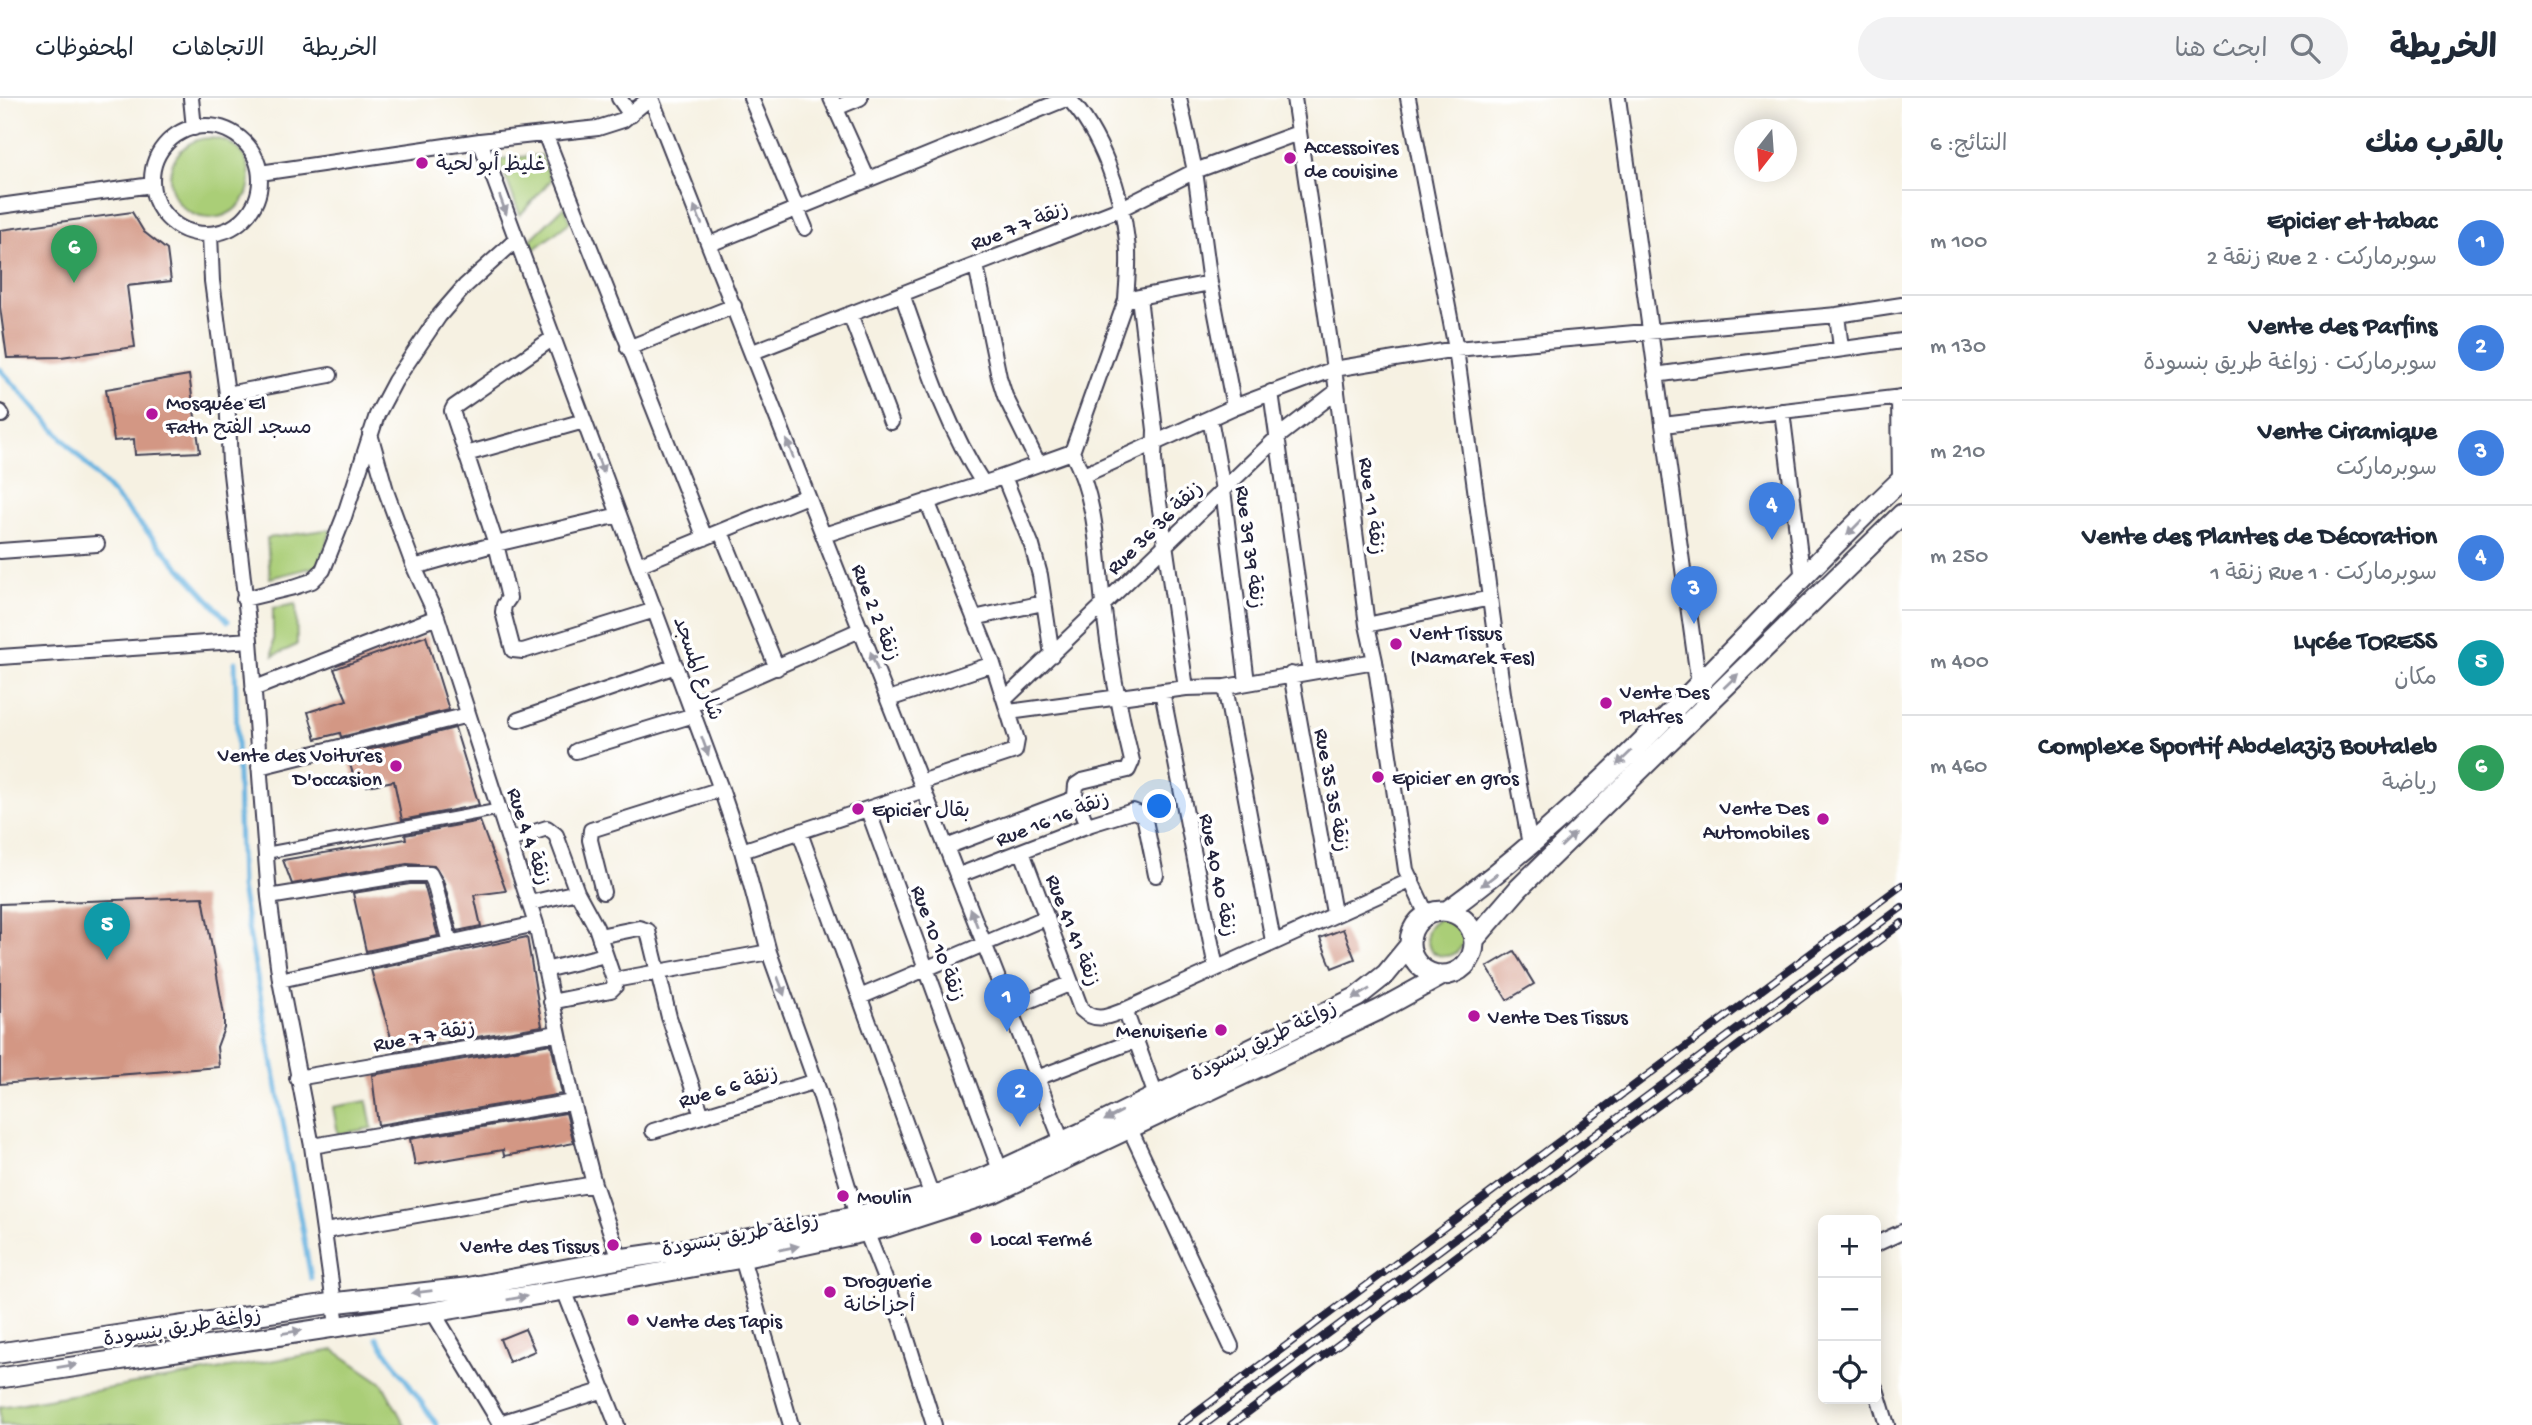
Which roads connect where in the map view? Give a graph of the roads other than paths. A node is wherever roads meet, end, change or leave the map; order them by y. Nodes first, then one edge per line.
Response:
1 (191, 98) edge
2 (619, 98) edge
3 (651, 98) edge
4 (751, 98) edge
5 (860, 98) edge
6 (1068, 98) edge
7 (1179, 98) edge
8 (1298, 98) edge
9 (1408, 98) edge
10 (1618, 98) edge
11 (834, 103) edge
12 (631, 115) junction
13 (194, 128) junction
14 (1298, 132) junction
15 (545, 134) junction
16 (480, 141) junction
17 (1195, 171) junction
18 (260, 173) junction
19 (868, 180) junction
20 (152, 185) junction
21 (0, 206) edge
22 (1122, 208) junction
23 (797, 210) junction
24 (805, 228) dead end
25 (210, 234) junction
26 (516, 240) junction
27 (710, 244) junction
28 (976, 265) junction
29 (1210, 283) junction
30 (902, 294) junction
31 (1133, 298) junction
32 (1902, 305) edge
33 (734, 306) junction
34 (850, 314) junction
35 (1837, 315) junction
36 (1648, 330) junction
37 (553, 338) junction
38 (1902, 341) edge
39 (628, 348) junction
40 (1841, 348) junction
41 (1456, 349) junction
42 (753, 352) junction
43 (1334, 369) junction
44 (330, 375) dead end
45 (1655, 375) junction
46 (1337, 391) junction
47 (1271, 392) junction
48 (227, 394) junction
49 (1901, 397) edge
50 (1234, 407) junction
51 (1782, 411) junction
52 (1210, 418) junction
53 (584, 421) junction
54 (891, 422) dead end
55 (1663, 425) junction
56 (370, 434) junction
57 (1279, 436) junction
58 (1154, 442) junction
59 (1072, 452) junction
60 (466, 454) junction
61 (1038, 463) junction
62 (1084, 475) junction
63 (1004, 477) junction
64 (1901, 480) edge
65 (983, 483) junction
66 (1223, 490) junction
67 (807, 496) junction
68 (927, 501) junction
69 (1902, 514) edge
70 (619, 515) junction
71 (722, 532) junction
72 (824, 534) junction
73 (705, 538) junction
74 (97, 544) dead end
75 (496, 544) junction
76 (1164, 545) junction
77 (0, 551) edge
78 (638, 565) junction
79 (414, 567) junction
80 (1803, 580) junction
81 (1490, 598) junction
82 (244, 599) junction
83 (1043, 603) junction
84 (1103, 604) junction
85 (655, 610) junction
86 (437, 617) junction
87 (974, 618) junction
88 (1367, 625) junction
89 (862, 629) junction
90 (250, 640) junction
91 (1052, 655) junction
92 (0, 657) edge
93 (1376, 660) junction
94 (993, 664) junction
95 (676, 666) junction
96 (777, 668) junction
97 (1310, 671) junction
98 (1291, 674) junction
99 (1247, 682) junction
100 (1699, 685) junction
101 (1225, 687) junction
102 (1186, 688) junction
103 (253, 689) junction
104 (1162, 691) junction
105 (1117, 697) junction
106 (888, 699) junction
107 (1007, 705) junction
108 (692, 710) junction
109 (468, 715) junction
110 (519, 720) dead end
111 (576, 751) dead end
112 (259, 767) junction
113 (922, 786) junction
114 (721, 789) junction
115 (1076, 798) junction
116 (500, 809) junction
117 (868, 810) junction
118 (1087, 826) junction
119 (800, 833) junction
120 (510, 840) junction
121 (1530, 845) junction
122 (946, 847) junction
123 (741, 851) junction
124 (1022, 852) junction
125 (266, 853) junction
126 (957, 876) junction
127 (1156, 876) dead end
128 (1412, 880) junction
129 (603, 891) dead end
130 (577, 892) junction
131 (269, 897) junction
132 (530, 903) junction
133 (1447, 911) junction
134 (1334, 913) junction
135 (1427, 915) junction
136 (1047, 917) junction
137 (537, 924) junction
138 (599, 936) junction
139 (1474, 940) junction
140 (1273, 941) junction
141 (450, 943) junction
142 (984, 944) junction
143 (1409, 946) junction
144 (769, 952) junction
145 (605, 955) junction
146 (1216, 968) junction
147 (926, 969) junction
148 (545, 970) junction
149 (658, 971) junction
150 (1441, 976) junction
151 (614, 979) junction
152 (280, 980) junction
153 (1071, 983) junction
154 (860, 997) junction
155 (551, 1002) junction
156 (1010, 1009) junction
157 (1125, 1010) junction
158 (558, 1033) junction
159 (1136, 1040) junction
160 (298, 1078) junction
161 (1037, 1078) junction
162 (816, 1081) junction
163 (1156, 1096) junction
164 (573, 1102) junction
165 (702, 1116) junction
166 (1130, 1129) junction
167 (653, 1131) dead end
168 (312, 1146) junction
169 (1065, 1150) junction
170 (1000, 1170) junction
171 (594, 1184) junction
172 (932, 1196) junction
173 (862, 1224) junction
174 (325, 1231) junction
175 (1902, 1231) edge
176 (1881, 1242) edge
177 (741, 1258) junction
178 (620, 1259) junction
179 (564, 1290) junction
180 (333, 1303) junction
181 (433, 1312) junction
182 (337, 1325) junction
183 (1231, 1346) dead end
184 (0, 1353) edge
185 (0, 1378) edge
186 (604, 1390) junction
187 (1881, 1404) edge
188 (501, 1424) edge
189 (617, 1425) edge
190 (791, 1425) edge
191 (934, 1425) edge
192 (1887, 1425) edge

1 - 13 street
2 - 12 street
3 - 12 street
27 -> 3 street, Rue 2 زنقة 2
4 - 23 street
5 - 11 street
6 - 19 street
6 - 22 street
7 - 17 street
8 - 14 street, Rue 1 زنقة 1
9 - 41 street
10 - 36 street
11 - 19 street
12 - 15 street
13 - 18 street
13 - 20 street
14 - 17 street, Rue 7 زنقة 7
14 - 43 street, Rue 1 زنقة 1
15 - 16 street
15 - 39 street
16 - 18 street
16 -> 26 street, شارع المسجد
17 - 22 street, Rue 7 زنقة 7
17 - 29 street
18 - 25 street
19 - 23 street
20 - 21 street
20 - 25 street
22 - 28 street, Rue 7 زنقة 7
22 - 31 street
23 - 24 street
23 - 27 street
25 - 48 street
26 - 37 street, شارع المسجد
26 - 56 street
27 - 33 street, Rue 2 زنقة 2
28 - 30 street, Rue 7 زنقة 7
28 - 61 street
29 - 31 street
29 - 50 street
30 - 34 street, Rue 7 زنقة 7
30 - 65 street
31 - 58 street
31 - 59 street
32 - 35 street
33 - 39 street
33 - 42 street, Rue 2 زنقة 2
34 - 42 street, Rue 7 زنقة 7
34 - 54 street
35 - 36 street
35 - 40 street
36 - 41 street
36 - 45 street
37 - 53 street, شارع المسجد
37 - 60 street
38 - 40 street
39 - 73 street
40 - 45 street
41 - 43 street
41 - 81 street
67 -> 42 street, Rue 2 زنقة 2
43 - 46 street, Rue 1 زنقة 1
43 - 47 street
44 - 48 street
45 - 55 street
46 - 57 street, Rue 36 زنقة 36
46 - 88 street, Rue 1 زنقة 1
47 - 50 street
47 - 57 street
48 - 82 street
49 - 51 street
49 - 64 street
50 - 52 street
51 - 55 street
51 - 80 street
52 - 58 street
52 - 66 street, Rue 39 زنقة 39
53 - 60 street
53 -> 70 street, شارع المسجد
55 - 100 street
56 - 79 street, Rue 4 زنقة 4
56 - 82 street
57 - 66 street, Rue 36 زنقة 36
57 - 97 street
58 - 62 street
58 - 76 street
59 - 61 street
59 - 62 street
60 - 75 street
61 - 63 street
62 - 84 street
63 - 65 street
63 - 83 street
64 -> 80 main road
65 - 68 street
66 - 76 street, Rue 36 زنقة 36
66 - 99 street, Rue 39 زنقة 39
67 - 71 street
67 - 72 street, Rue 2 زنقة 2
68 - 72 street
68 - 87 street
139 -> 69 main road
70 - 75 street
70 - 78 street, شارع المسجد
71 - 73 street
71 - 96 street
72 - 89 street, Rue 2 زنقة 2
73 - 78 street
74 - 77 street
75 - 79 street
75 - 85 street
76 - 84 street, Rue 36 زنقة 36
76 - 102 street
78 - 85 street, شارع المسجد
79 - 86 street, Rue 4 زنقة 4
80 - 100 main road
81 - 88 street
81 - 121 street
82 - 90 street
83 - 87 street
83 - 91 street
84 - 91 street, Rue 36 زنقة 36
84 - 105 street
85 - 95 street, شارع المسجد
86 - 103 street
86 - 109 street, Rue 4 زنقة 4
87 - 94 street
88 - 93 street, Rue 1 زنقة 1
89 - 96 street
106 -> 89 street, Rue 2 زنقة 2
90 - 92 street
90 - 103 street
91 - 107 street, Rue 36 زنقة 36
93 - 97 street
93 - 128 street, Rue 1 زنقة 1
94 - 106 street
94 - 107 street
95 - 108 street, شارع المسجد
95 - 110 street
96 - 108 street
97 - 98 street
98 - 99 street
98 - 134 street, Rue 35 زنقة 35
99 - 101 street
100 -> 121 main road
101 - 102 street
101 - 140 street
102 - 104 street
103 - 112 street
104 - 105 street
104 - 146 street, Rue 40 زنقة 40
105 - 107 street
105 - 115 street
106 - 113 street, Rue 2 زنقة 2
107 - 113 street
108 - 111 street
108 -> 114 street, شارع المسجد
109 - 112 street
109 - 116 street, Rue 4 زنقة 4
112 - 125 street
113 - 117 street
113 - 122 street, Rue 2 زنقة 2
114 - 123 street, شارع المسجد
114 - 129 street
115 - 118 street
115 - 122 street
116 - 120 street, Rue 4 زنقة 4
116 - 125 street
117 - 119 street
117 - 147 street, Rue 10 زنقة 10
118 - 124 street, Rue 16 زنقة 16
118 - 127 street, Rue 16 زنقة 16
119 - 123 street
119 - 154 street
120 - 130 street
120 - 132 street, Rue 4 زنقة 4
121 -> 133 main road
122 - 126 street, Rue 2 زنقة 2
123 - 144 street, شارع المسجد
124 - 126 street, Rue 16 زنقة 16
124 - 136 street, Rue 41 زنقة 41
125 - 131 street
142 -> 126 street, Rue 2 زنقة 2
128 - 134 street
128 - 135 street, Rue 1 زنقة 1
130 - 132 street
130 - 138 street
131 - 141 street
131 - 152 street
132 - 137 street, Rue 4 زنقة 4
133 - 135 main road
133 - 139 main road
134 - 140 street
135 - 143 main road
136 - 142 street
136 - 153 street, Rue 41 زنقة 41
137 - 141 street
137 - 148 street, Rue 4 زنقة 4
138 - 145 street
138 - 149 street
139 - 150 main road
140 - 146 street
141 - 152 street
142 - 147 street
142 - 156 street, Rue 2 زنقة 2
143 - 150 main road
143 -> 163 main road, زواغة طريق بنسودة
144 - 149 street
144 -> 162 street, شارع المسجد
145 - 148 street
145 - 151 street
146 - 157 street, Rue 40 زنقة 40
147 - 154 street
147 - 170 street, Rue 10 زنقة 10
148 - 155 street, Rue 4 زنقة 4
149 - 151 street
149 - 165 street
150 - 166 main road, زواغة طريق بنسودة
151 - 155 street
152 - 160 street
153 - 156 street
153 - 157 street, Rue 41 زنقة 41
154 - 172 street
155 - 158 street, Rue 4 زنقة 4
156 - 161 street, Rue 2 زنقة 2
157 - 159 street
158 - 160 street, Rue 7 زنقة 7
158 - 164 street, Rue 4 زنقة 4
159 - 161 street
159 - 163 street
160 - 168 street
161 - 169 street, Rue 2 زنقة 2
162 - 165 street, Rue 6 زنقة 6
162 - 173 street, شارع المسجد
163 -> 169 main road, زواغة طريق بنسودة
164 - 168 street
164 - 171 street, Rue 4 زنقة 4
165 - 167 street, Rue 6 زنقة 6
166 - 169 main road, زواغة طريق بنسودة
166 - 183 street
168 - 174 street
169 - 170 main road, زواغة طريق بنسودة
169 - 173 main road, زواغة طريق بنسودة
170 - 172 main road, زواغة طريق بنسودة
171 - 174 street
171 - 178 street, Rue 4 زنقة 4
172 - 173 main road, زواغة طريق بنسودة
177 -> 173 main road, زواغة طريق بنسودة
173 - 178 main road, زواغة طريق بنسودة
173 - 191 street, شارع المسجد
174 - 180 street
175 - 176 street
177 - 179 main road, زواغة طريق بنسودة
177 - 190 street
178 -> 180 main road, زواغة طريق بنسودة
181 -> 179 main road, زواغة طريق بنسودة
179 - 186 street
180 - 182 street
180 - 184 main road, زواغة طريق بنسودة
181 - 182 main road, زواغة طريق بنسودة
181 - 188 street
185 -> 182 main road, زواغة طريق بنسودة
186 - 188 street
186 - 189 street
187 - 192 street

